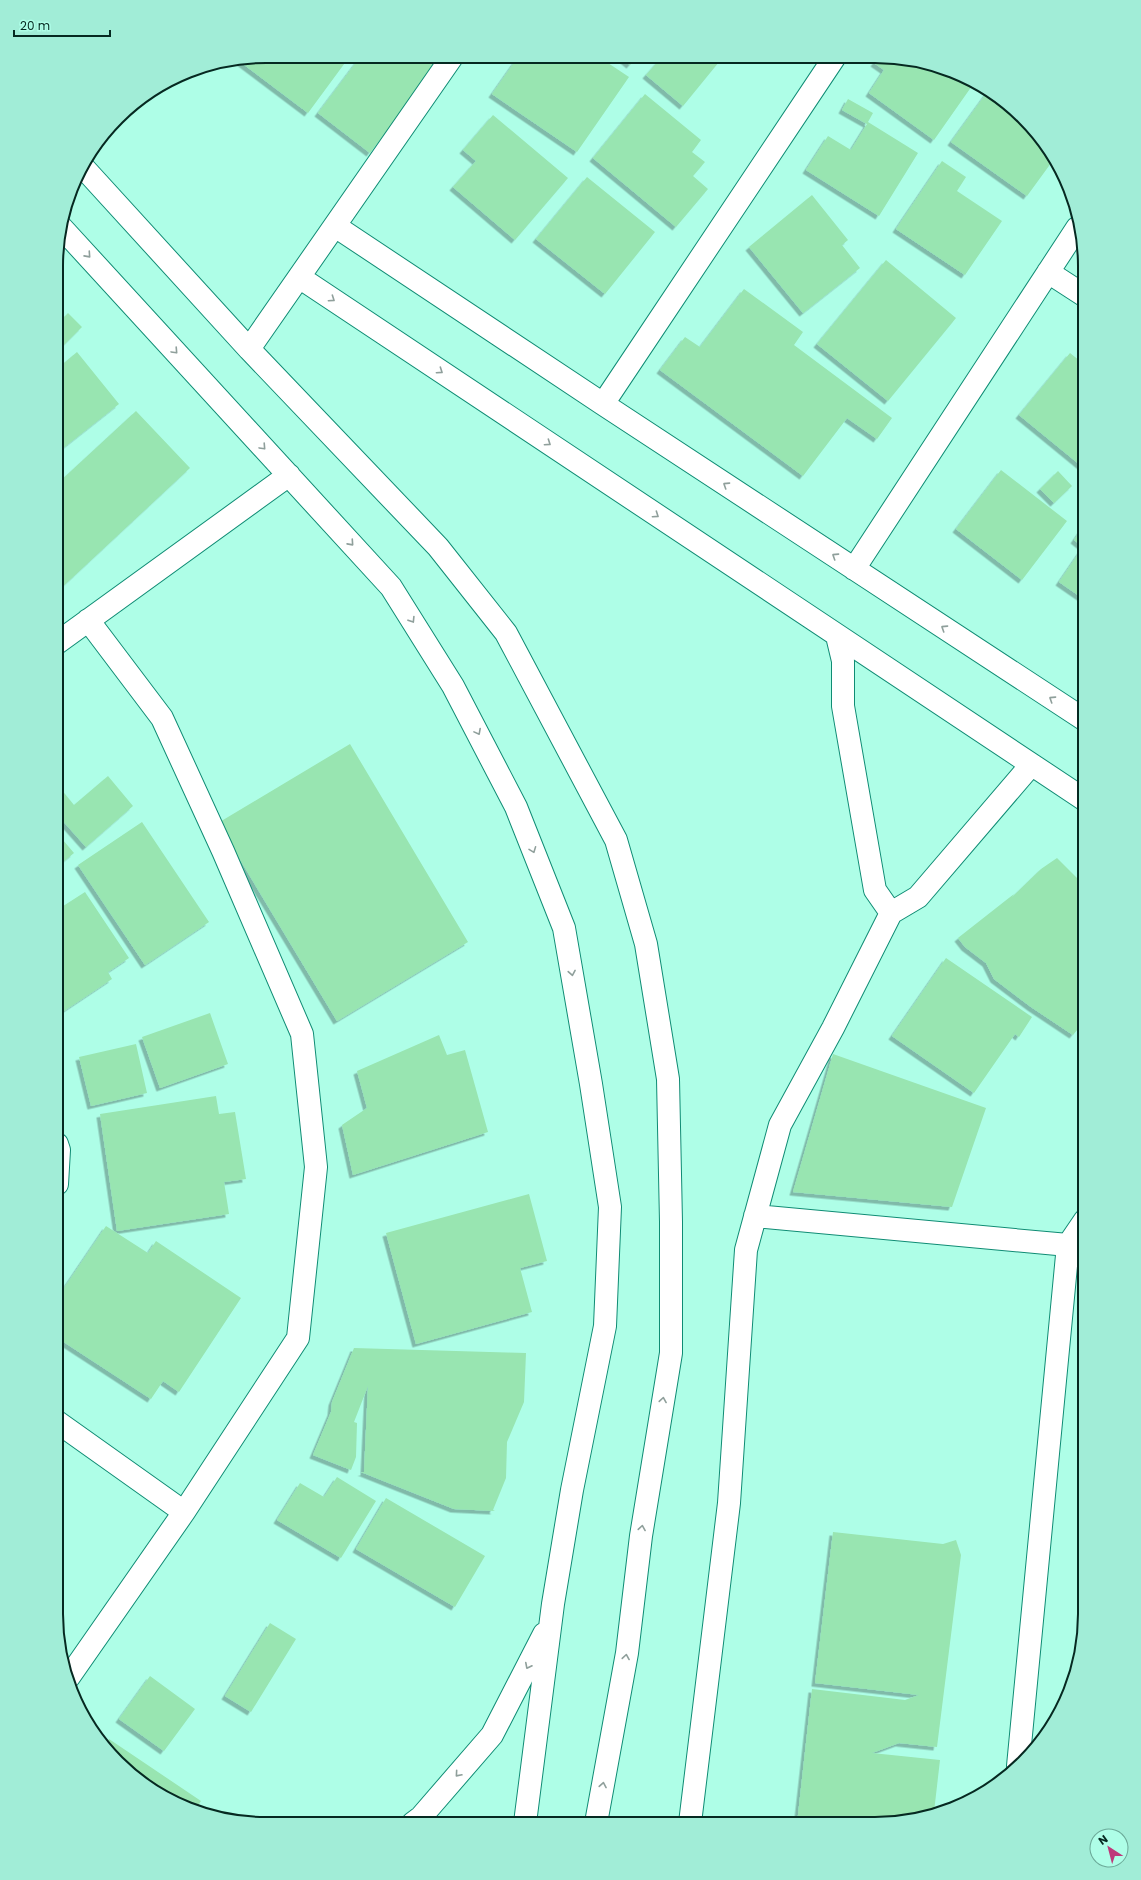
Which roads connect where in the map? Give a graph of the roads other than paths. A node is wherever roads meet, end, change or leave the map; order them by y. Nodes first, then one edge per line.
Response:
1 (447, 63) edge
2 (831, 63) edge
3 (87, 170) edge
4 (335, 226) junction
5 (1075, 231) edge
6 (66, 232) edge
7 (1048, 272) junction
8 (299, 277) junction
9 (1078, 291) edge
10 (249, 349) junction
11 (603, 404) junction
12 (288, 475) junction
13 (854, 569) junction
14 (88, 620) junction
15 (837, 636) junction
16 (63, 639) edge
17 (1078, 715) edge
18 (1031, 765) junction
19 (1078, 795) edge
20 (891, 913) junction
21 (755, 1216) junction
22 (1076, 1251) edge
23 (63, 1426) edge
24 (184, 1512) junction
25 (553, 1604) junction
26 (72, 1673) edge
27 (1019, 1758) edge
28 (421, 1817) edge
29 (526, 1817) edge
30 (597, 1817) edge
31 (691, 1817) edge

1 - 4 street
2 - 11 street
3 - 10 street
4 - 8 street
4 - 11 street
5 - 7 street
6 -> 12 street
7 - 9 street
7 - 13 street
8 - 10 street
8 -> 15 street
30 -> 10 street
13 -> 11 street
12 - 14 street
12 -> 25 street
17 -> 13 street
14 - 16 street
14 - 24 street
15 - 18 street
15 - 20 street
18 - 19 street
18 - 20 street
20 - 21 street
21 - 22 street
21 - 31 street
22 - 27 street
23 - 24 street
24 - 26 street
25 -> 28 street
25 - 29 street

